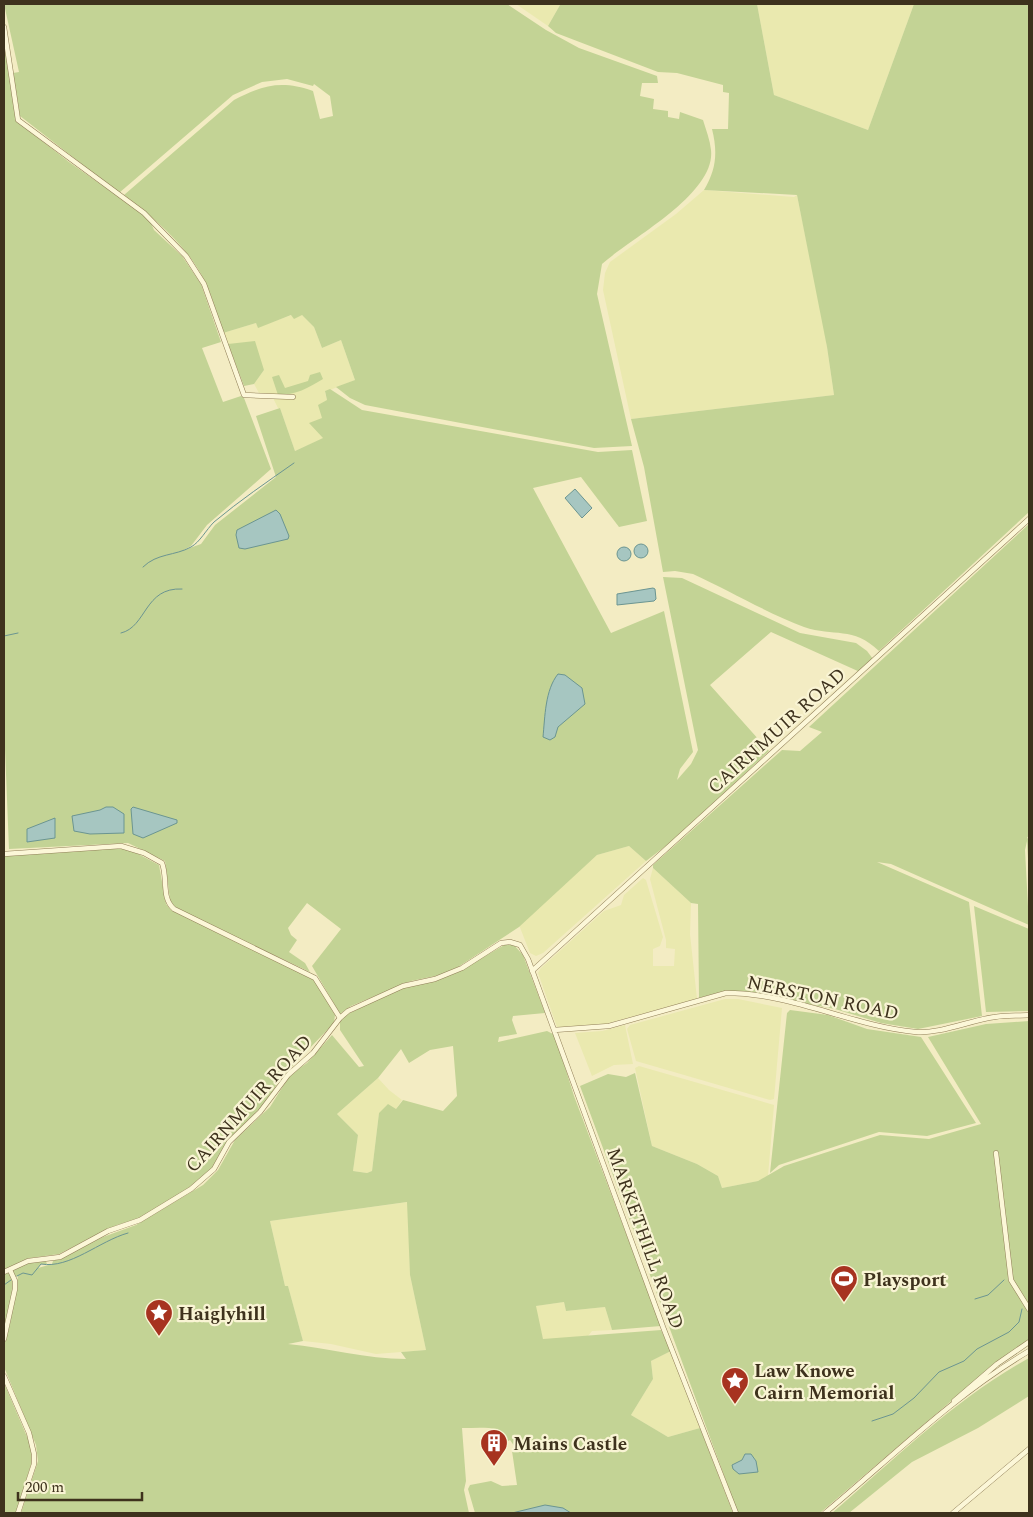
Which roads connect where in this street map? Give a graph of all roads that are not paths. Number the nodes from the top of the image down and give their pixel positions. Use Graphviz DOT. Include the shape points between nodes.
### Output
graph roads {
  1 [pos="4,27"];
  2 [pos="293,396"];
  3 [pos="1029,519"];
  4 [pos="4,854"];
  5 [pos="528,959"];
  6 [pos="541,961"];
  7 [pos="532,971"];
  8 [pos="1029,1015"];
  9 [pos="340,1018"];
  10 [pos="554,1030"];
  11 [pos="996,1153"];
  12 [pos="10,1270"];
  13 [pos="4,1272"];
  14 [pos="1029,1309"];
  15 [pos="4,1340"];
  16 [pos="1029,1342"];
  17 [pos="1029,1351"];
  18 [pos="4,1376"];
  19 [pos="935,1420"];
  20 [pos="1029,1449"];
  21 [pos="18,1513"];
  22 [pos="736,1513"];
  23 [pos="825,1513"];
  24 [pos="953,1513"];
  1 -- 2 [label="street" via="18,120 144,213 186,256 204,284 244,395"];
  3 -- 6 [label="street, CAIRNMUIR ROAD"];
  4 -- 9 [label="street" via="121,846 144,853 162,863 169,905 315,978"];
  5 -- 6 [label="street"];
  5 -- 7 [label="street, CAIRNMUIR ROAD"];
  5 -- 9 [label="street, CAIRNMUIR ROAD" via="520,945 501,943 462,968 435,979 397,988"];
  6 -- 7 [label="street, CAIRNMUIR ROAD"];
  7 -- 10 [label="street, MARKETHILL ROAD"];
  8 -- 10 [label="street, NERSTON ROAD" via="996,1016 918,1032 813,1007 726,993 609,1026"];
  9 -- 12 [label="street, CAIRNMUIR ROAD" via="313,1053 288,1074 260,1112 229,1142 214,1169 191,1189 140,1220 108,1231 60,1257 28,1261"];
  10 -- 22 [label="street, MARKETHILL ROAD" via="663,1327"];
  11 -- 14 [label="street" via="1011,1280"];
  12 -- 13 [label="street, CAIRNMUIR ROAD"];
  12 -- 15 [label="street" via="15,1288"];
  16 -- 19 [label="street" via="997,1364"];
  17 -- 19 [label="street"];
  18 -- 21 [label="street" via="29,1433 34,1454 34,1464"];
  19 -- 23 [label="street"];
  20 -- 24 [label="street"];
}
